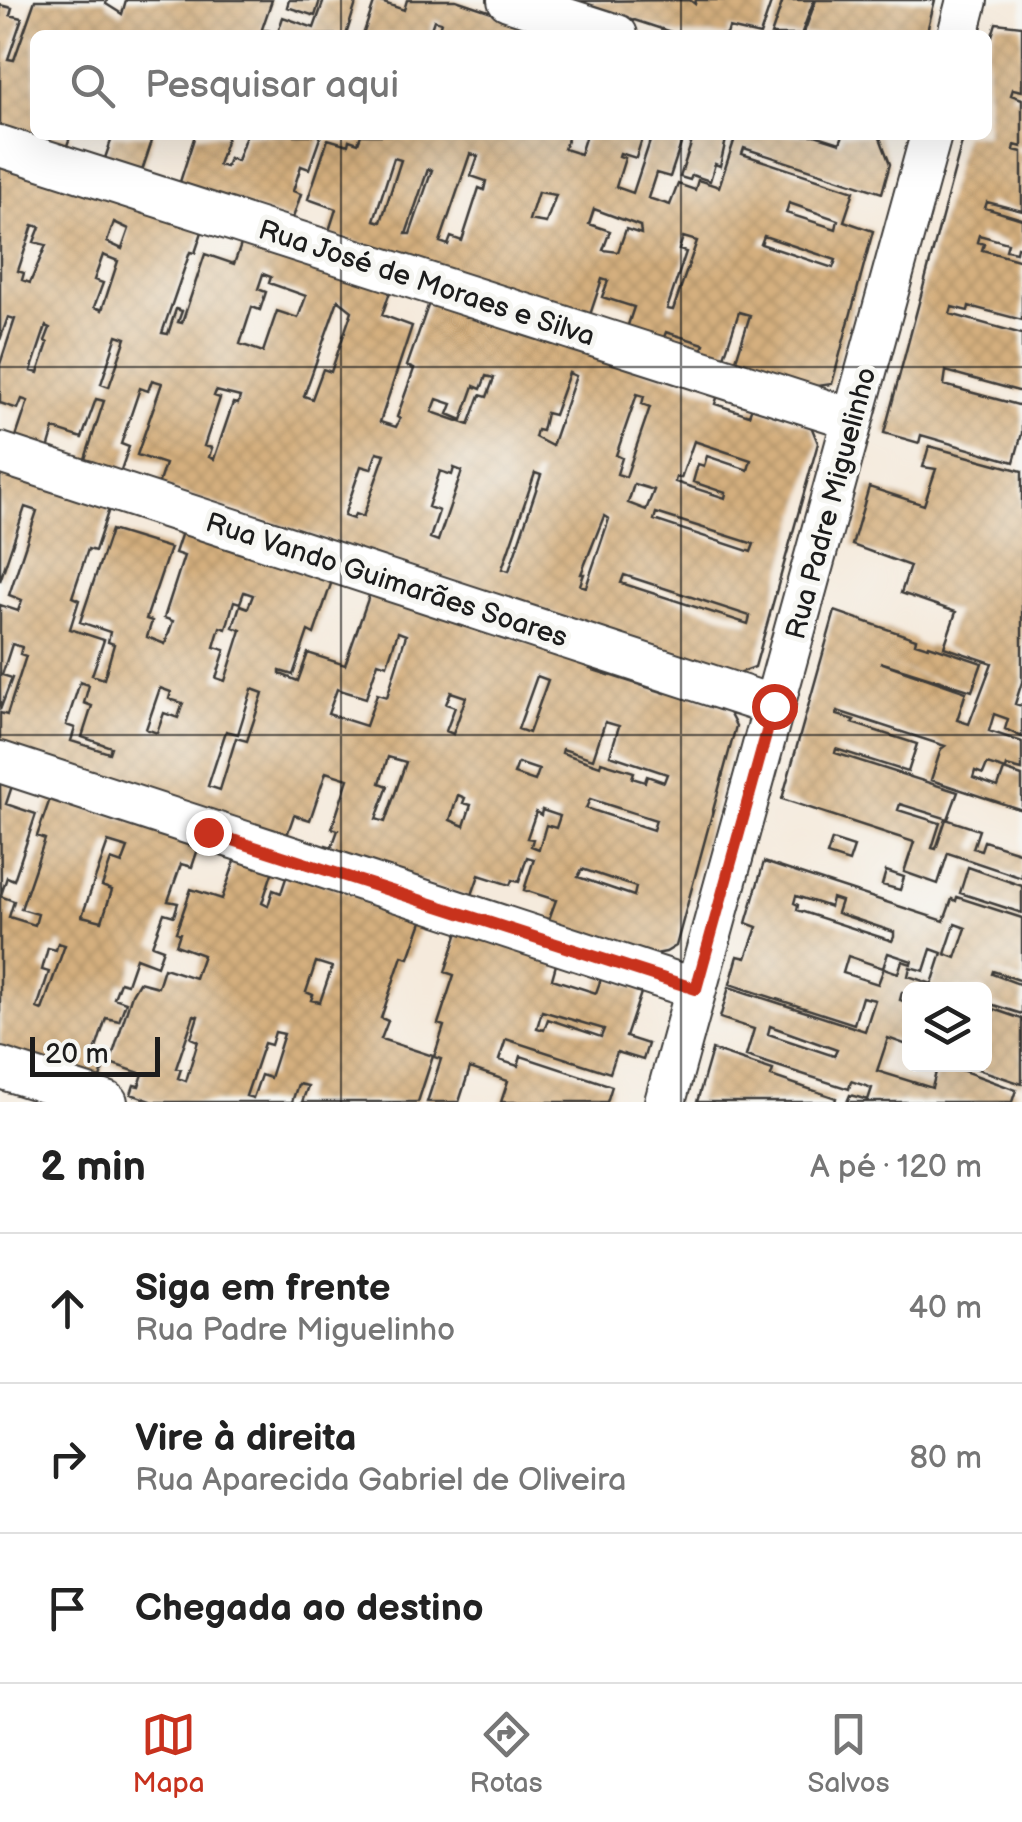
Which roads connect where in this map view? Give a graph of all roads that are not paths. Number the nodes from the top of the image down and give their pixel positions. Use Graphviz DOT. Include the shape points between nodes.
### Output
graph roads {
  1 [pos="508,0"];
  2 [pos="967,0"];
  3 [pos="601,30"];
  4 [pos="959,30"];
  5 [pos="927,140"];
  6 [pos="0,146"];
  7 [pos="853,419"];
  8 [pos="0,453"];
  9 [pos="774,706"];
  10 [pos="0,762"];
  11 [pos="696,989"];
  12 [pos="0,1068"];
  13 [pos="106,1102"];
  14 [pos="664,1102"];
  1 -- 3 [label="street"];
  2 -- 4 [label="street"];
  5 -- 7 [label="street, Rua Padre Miguelinho"];
  6 -- 7 [label="street, Rua José de Moraes e Silva"];
  7 -- 9 [label="street, Rua Padre Miguelinho"];
  8 -- 9 [label="street, Rua Vando Guimarães Soares"];
  9 -- 11 [label="street, Rua Padre Miguelinho"];
  10 -- 11 [label="street"];
  11 -- 14 [label="street, Rua Padre Miguelinho"];
  12 -- 13 [label="street"];
}
